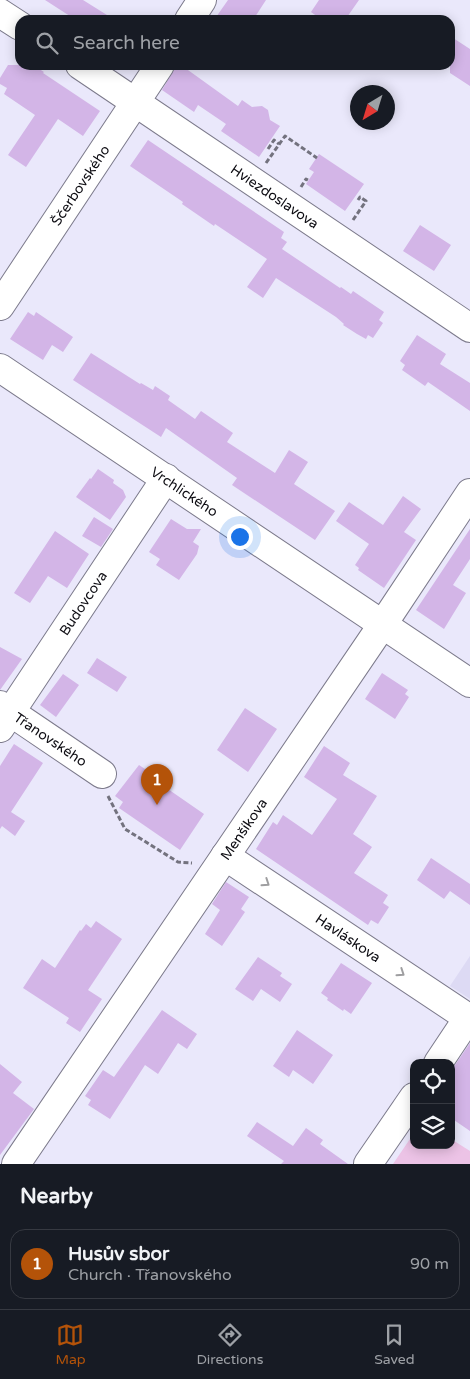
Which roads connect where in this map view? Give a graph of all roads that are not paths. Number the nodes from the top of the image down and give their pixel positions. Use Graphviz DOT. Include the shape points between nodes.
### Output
graph roads {
  1 [pos="202,0"];
  2 [pos="0,13"];
  3 [pos="192,15"];
  4 [pos="15,23"];
  5 [pos="88,70"];
  6 [pos="157,70"];
  7 [pos="136,102"];
  8 [pos="0,306"];
  9 [pos="470,328"];
  10 [pos="0,368"];
  11 [pos="166,478"];
  12 [pos="470,493"];
  13 [pos="383,624"];
  14 [pos="470,683"];
  15 [pos="4,715"];
  16 [pos="102,774"];
  17 [pos="223,861"];
  18 [pos="469,1019"];
  19 [pos="441,1059"];
  20 [pos="410,1103"];
  21 [pos="16,1164"];
  22 [pos="368,1164"];
  1 -- 3 [label="street"];
  2 -- 4 [label="street"];
  5 -- 7 [label="street, Hviezdoslavova"];
  6 -- 7 [label="street, Ščerbovského"];
  7 -- 8 [label="street, Ščerbovského"];
  7 -- 9 [label="street, Hviezdoslavova"];
  10 -- 11 [label="street, Vrchlického"];
  11 -- 13 [label="street, Vrchlického"];
  11 -- 15 [label="street, Budovcova"];
  12 -- 13 [label="street, Menšíkova"];
  13 -- 14 [label="street, Vrchlického"];
  13 -- 17 [label="street, Menšíkova"];
  15 -- 16 [label="street, Třanovského"];
  17 -- 18 [label="street, Havláskova, one-way"];
  17 -- 21 [label="street, Menšíkova"];
  18 -- 19 [label="street"];
  20 -- 22 [label="street"];
}
